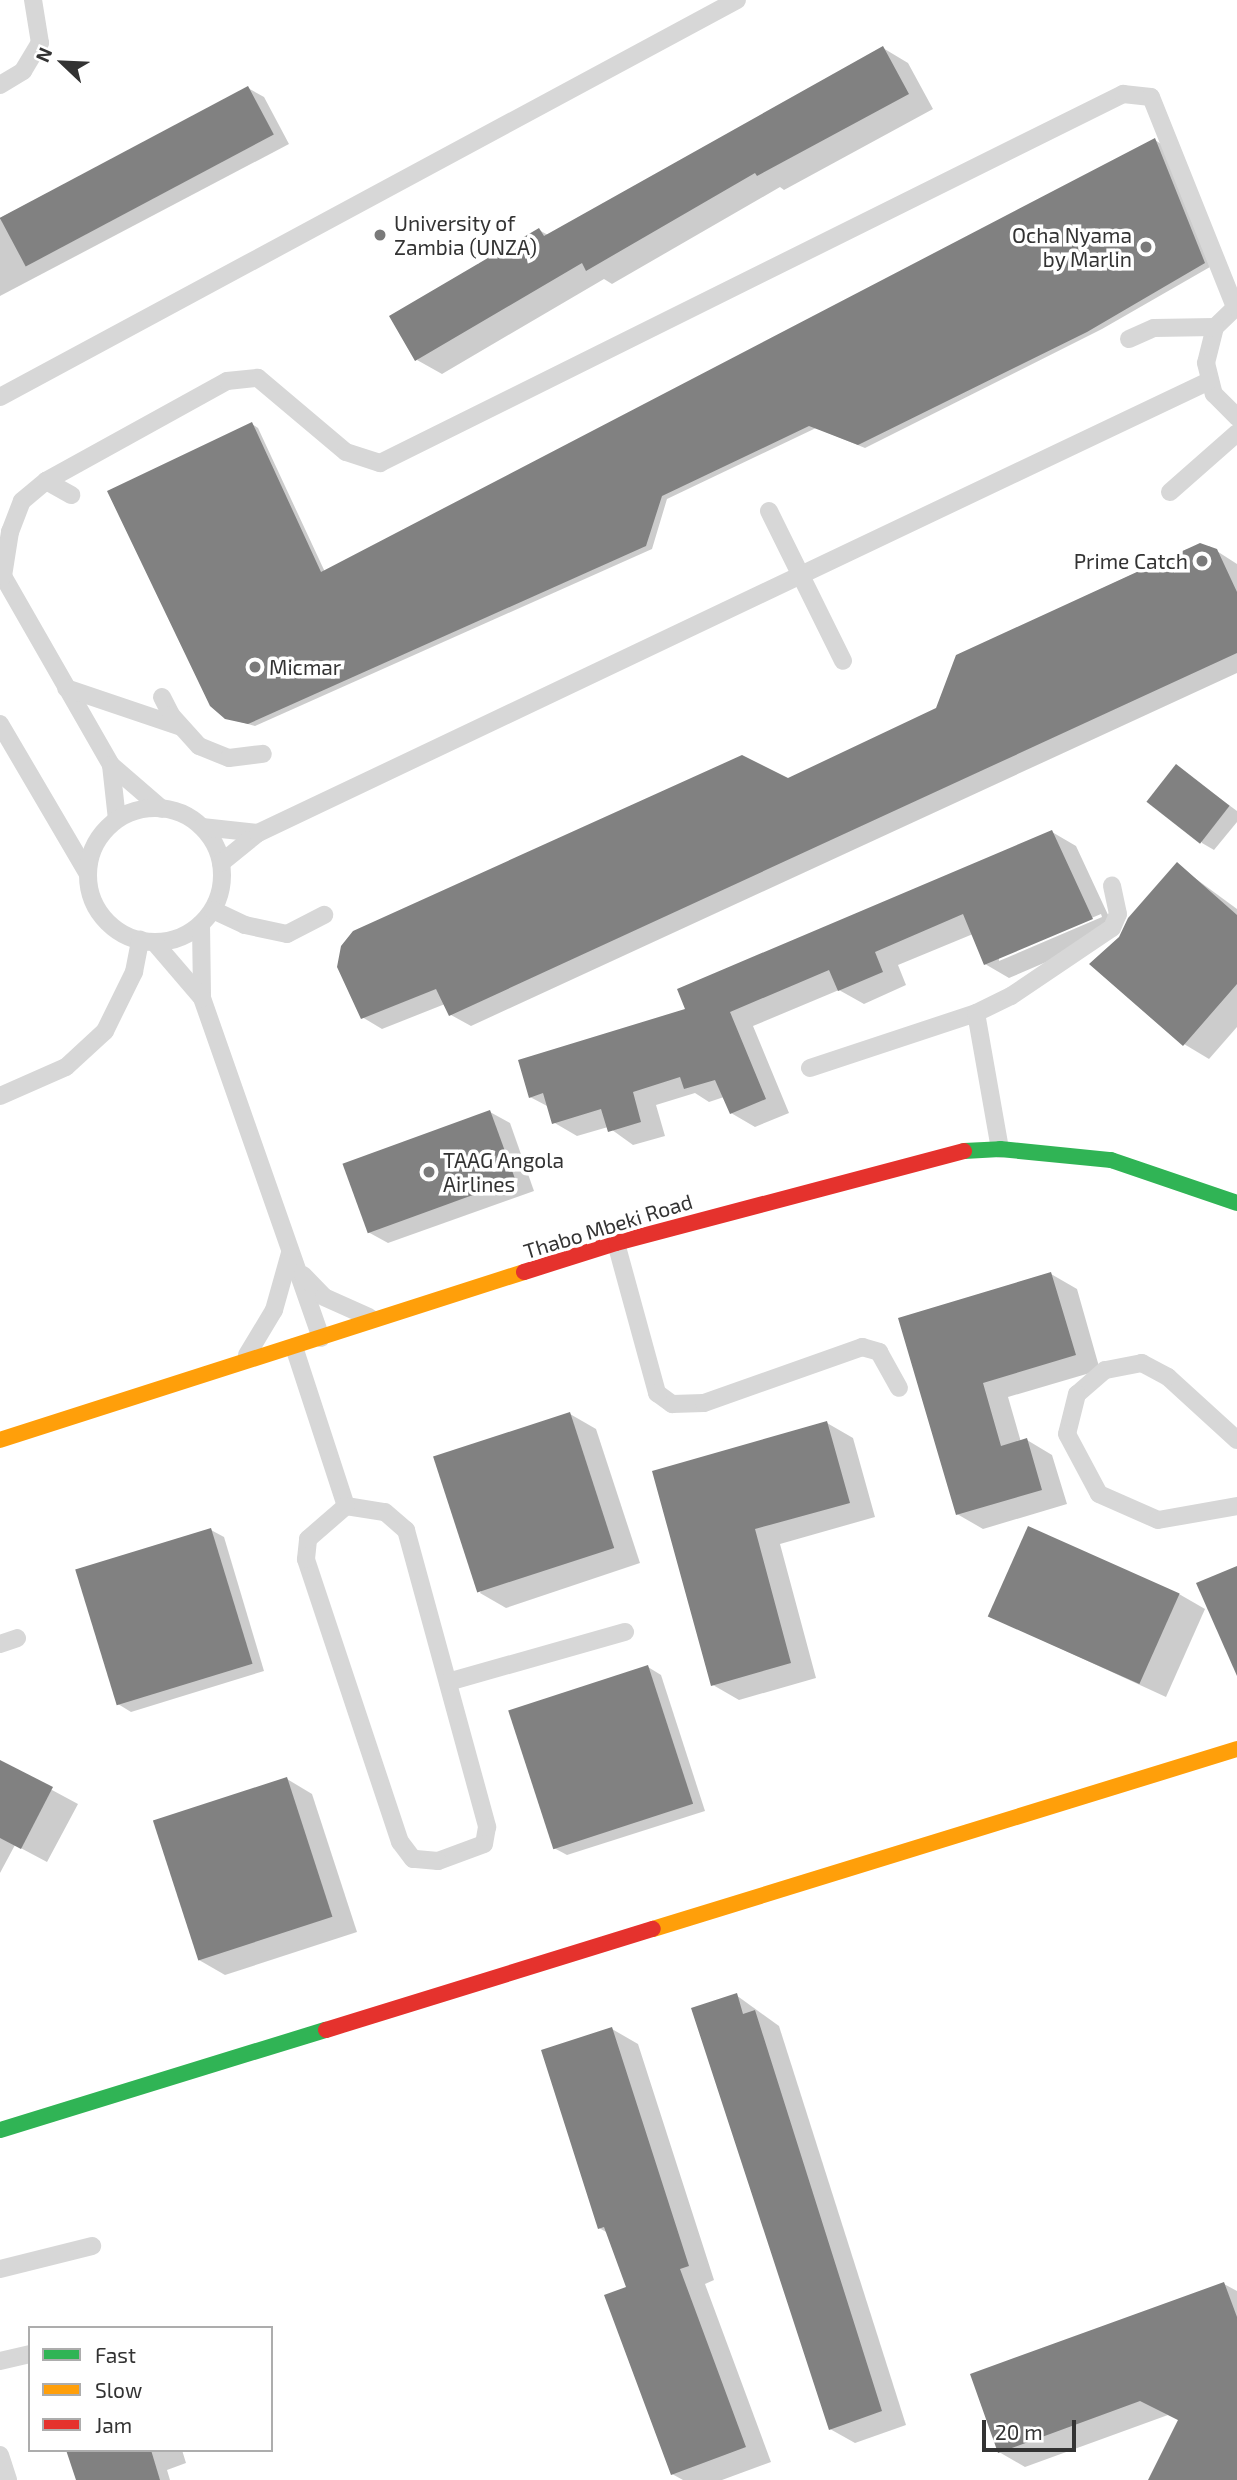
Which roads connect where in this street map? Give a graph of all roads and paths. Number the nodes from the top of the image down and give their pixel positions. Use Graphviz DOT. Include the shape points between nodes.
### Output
graph roads {
  1 [pos="33,0"];
  2 [pos="737,0"];
  3 [pos="0,85"];
  4 [pos="1236,306"];
  5 [pos="1216,327"];
  6 [pos="1129,339"];
  7 [pos="1209,381"];
  8 [pos="0,397"];
  9 [pos="1237,418"];
  10 [pos="1237,433"];
  11 [pos="46,481"];
  12 [pos="1170,492"];
  13 [pos="71,495"];
  14 [pos="769,511"];
  15 [pos="1,574"];
  16 [pos="801,575"];
  17 [pos="843,661"];
  18 [pos="66,688"];
  19 [pos="162,697"];
  20 [pos="0,724"];
  21 [pos="181,727"];
  22 [pos="263,754"];
  23 [pos="111,765"];
  24 [pos="162,808"];
  25 [pos="117,820"];
  26 [pos="202,827"];
  27 [pos="258,833"];
  28 [pos="221,863"];
  29 [pos="87,873"];
  30 [pos="1112,886"];
  31 [pos="324,915"];
  32 [pos="207,917"];
  33 [pos="147,941"];
  34 [pos="202,998"];
  35 [pos="976,1013"];
  36 [pos="810,1068"];
  37 [pos="0,1096"];
  38 [pos="1000,1149"];
  39 [pos="1237,1203"];
  40 [pos="616,1243"];
  41 [pos="290,1250"];
  42 [pos="379,1321"];
  43 [pos="321,1338"];
  44 [pos="294,1347"];
  45 [pos="240,1363"];
  46 [pos="899,1388"];
  47 [pos="0,1440"];
  48 [pos="1237,1440"];
  49 [pos="346,1506"];
  50 [pos="1237,1506"];
  51 [pos="625,1632"];
  52 [pos="448,1682"];
  53 [pos="1237,1749"];
  54 [pos="0,2130"];
  55 [pos="92,2246"];
  56 [pos="0,2269"];
  57 [pos="28,2354"];
  58 [pos="0,2361"];
  59 [pos="0,2455"];
  60 [pos="8,2480"];
  1 -- 3 [label="lane" via="40,43 23,71"];
  2 -- 8 [label="lane"];
  4 -- 5 [label="lane"];
  4 -- 11 [label="lane" via="1151,97 1123,94 380,463 346,452 258,377 227,381"];
  5 -- 6 [label="lane" via="1154,328"];
  5 -- 7 [label="lane" via="1208,345"];
  7 -- 9 [label="lane" via="1223,406"];
  7 -- 16 [label="lane"];
  10 -- 12 [label="lane"];
  11 -- 13 [label="lane"];
  11 -- 15 [label="lane" via="22,501"];
  14 -- 16 [label="lane"];
  15 -- 18 [label="lane"];
  16 -- 17 [label="lane"];
  16 -- 27 [label="lane"];
  18 -- 21 [label="lane"];
  18 -- 23 [label="lane"];
  19 -- 21 [label="lane"];
  20 -- 29 [label="lane"];
  21 -- 22 [label="lane" via="199,746 229,758"];
  23 -- 24 [label="lane"];
  23 -- 25 [label="lane"];
  24 -- 25 [label="lane" via="138,810"];
  24 -- 26 [label="lane" via="177,810"];
  25 -- 29 [label="lane" via="93,846"];
  26 -- 27 [label="lane"];
  26 -- 28 [label="lane"];
  27 -- 28 [label="lane"];
  28 -- 32 [label="lane" via="223,883"];
  29 -- 33 [label="lane" via="102,915 123,934"];
  30 -- 35 [label="lane" via="1118,914 1112,928 1011,996"];
  31 -- 32 [label="lane" via="287,934"];
  32 -- 33 [label="lane" via="185,935"];
  32 -- 34 [label="lane"];
  33 -- 34 [label="lane"];
  33 -- 37 [label="lane" via="105,1031 66,1068"];
  34 -- 41 [label="lane"];
  35 -- 36 [label="lane"];
  35 -- 38 [label="lane"];
  38 -- 39 [label="main road, Thabo Mbeki Road" via="1111,1160"];
  38 -- 40 [label="main road, Thabo Mbeki Road" via="956,1151"];
  40 -- 42 [label="main road, Thabo Mbeki Road"];
  40 -- 46 [label="lane" via="657,1393 672,1404 704,1403 862,1347 879,1352"];
  41 -- 42 [label="lane" via="303,1276 324,1297"];
  41 -- 43 [label="lane"];
  41 -- 45 [label="lane" via="274,1310"];
  42 -- 43 [label="main road, Thabo Mbeki Road"];
  43 -- 44 [label="main road, Thabo Mbeki Road"];
  44 -- 45 [label="main road, Thabo Mbeki Road"];
  44 -- 49 [label="lane"];
  45 -- 47 [label="main road, Thabo Mbeki Road"];
  48 -- 50 [label="lane" via="1168,1377 1142,1363 1105,1370 1077,1394 1066,1434 1099,1494 1157,1520"];
  49 -- 52 [label="lane" via="385,1512 406,1530"];
  49 -- 52 [label="lane" via="309,1539 306,1559 400,1842 412,1859 438,1861 484,1844 487,1827"];
  51 -- 52 [label="lane"];
  53 -- 54 [label="main road"];
  55 -- 56 [label="lane"];
  57 -- 58 [label="lane"];
  59 -- 60 [label="lane"];
}
